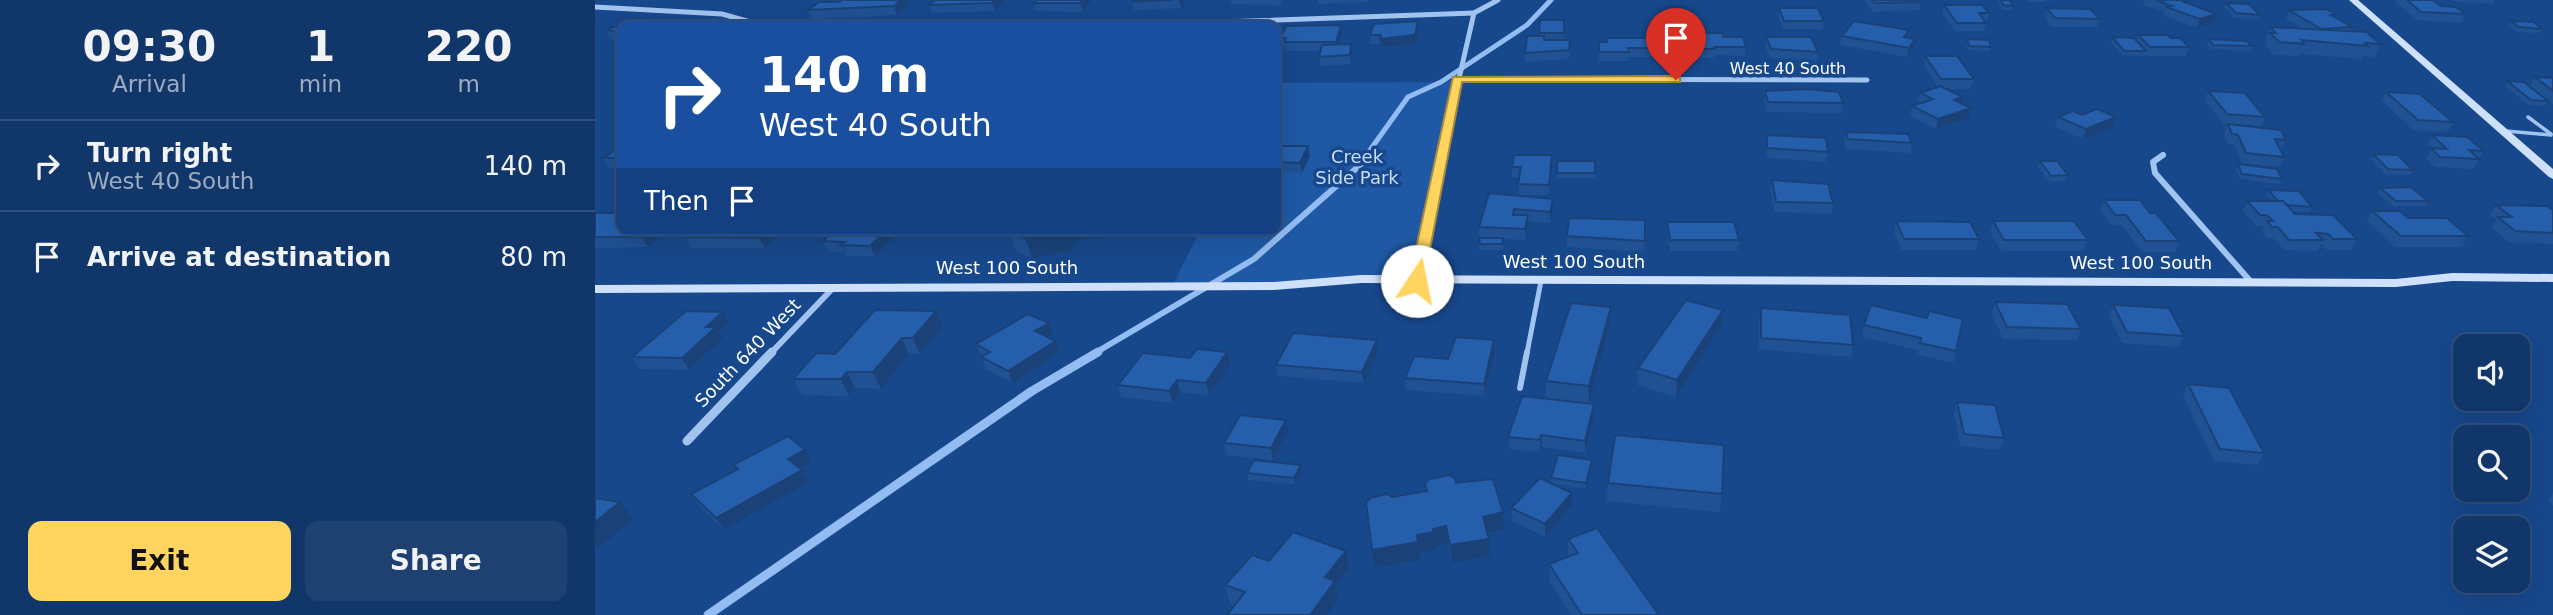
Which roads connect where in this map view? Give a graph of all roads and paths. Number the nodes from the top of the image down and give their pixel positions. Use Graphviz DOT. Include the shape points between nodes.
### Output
graph roads {
  1 [pos="1498,0"];
  2 [pos="2353,0"];
  3 [pos="595,7"];
  4 [pos="1474,13"];
  5 [pos="745,21"];
  6 [pos="1249,21"];
  7 [pos="1457,79"];
  8 [pos="1867,80"];
  9 [pos="2528,117"];
  10 [pos="2503,131"];
  11 [pos="2552,135"];
  12 [pos="2163,156"];
  13 [pos="2552,173"];
  14 [pos="2553,278"];
  15 [pos="1417,281"];
  16 [pos="1541,281"];
  17 [pos="2252,283"];
  18 [pos="833,288"];
  19 [pos="595,289"];
  20 [pos="1520,388"];
  21 [pos="687,441"];
  1 -- 4 [label="street"];
  2 -- 10 [label="street"];
  3 -- 5 [label="street" via="722,15"];
  4 -- 6 [label="street"];
  4 -- 7 [label="street"];
  7 -- 8 [label="street, West 40 South"];
  7 -- 15 [label="street"];
  9 -- 11 [label="lane"];
  10 -- 11 [label="lane"];
  10 -- 13 [label="street"];
  12 -- 17 [label="street" via="2153,162 2155,173"];
  14 -- 17 [label="street, West 100 South"];
  15 -- 16 [label="street, West 100 South"];
  15 -- 18 [label="street, West 100 South"];
  16 -- 17 [label="street, West 100 South"];
  16 -- 20 [label="lane"];
  18 -- 19 [label="street, West 100 South"];
  18 -- 21 [label="street, South 640 West"];
}
